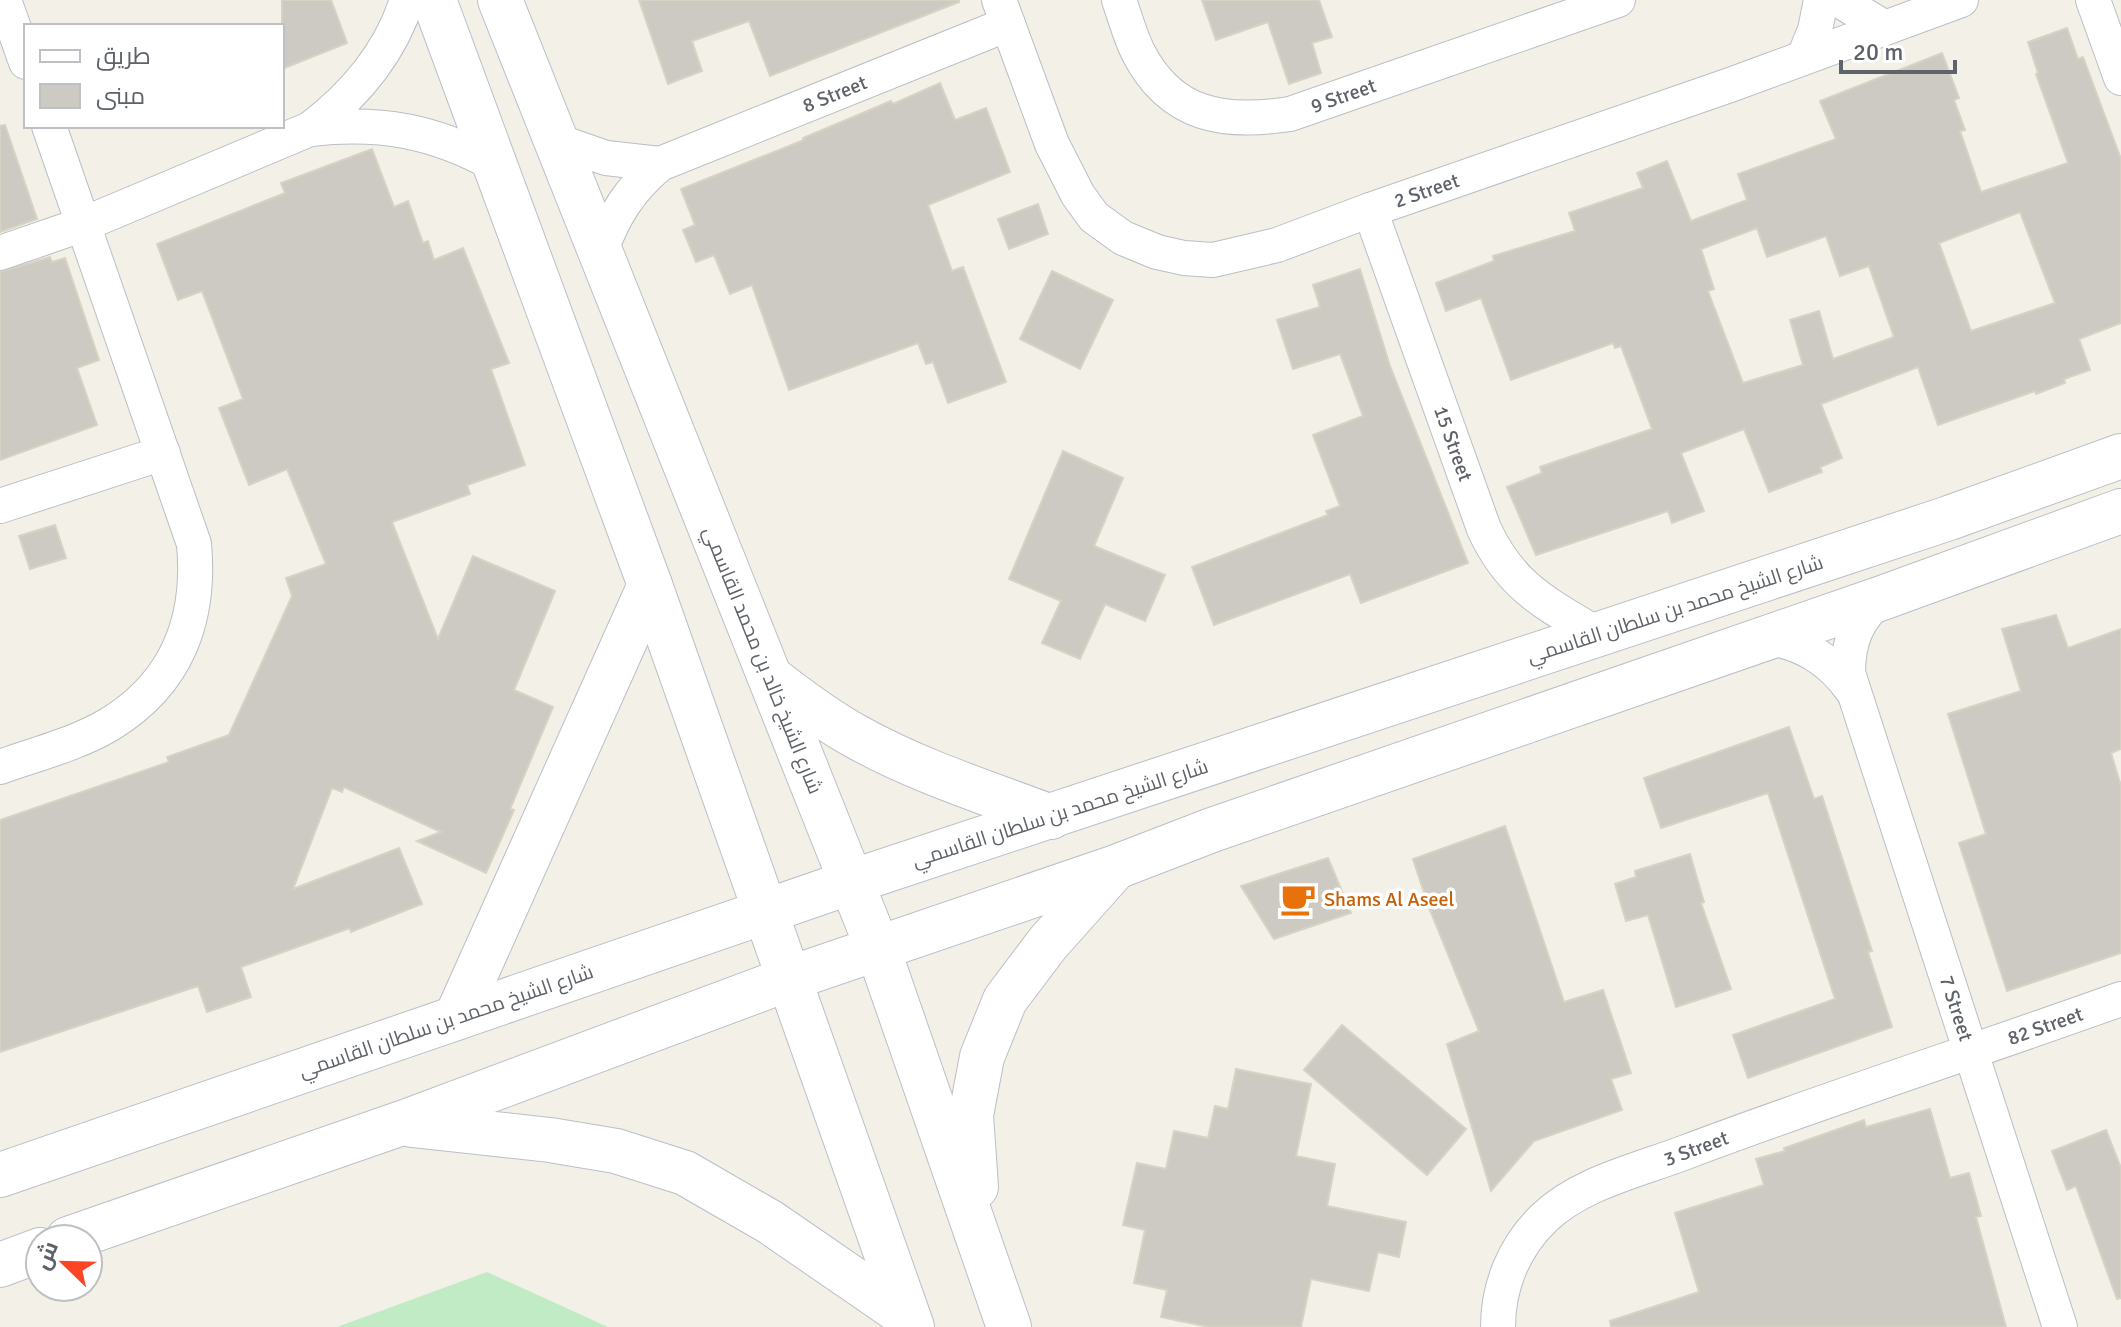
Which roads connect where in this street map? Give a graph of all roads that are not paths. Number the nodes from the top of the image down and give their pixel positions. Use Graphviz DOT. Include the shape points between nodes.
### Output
graph roads {
  1 [pos="407,0"];
  2 [pos="434,0"];
  3 [pos="500,0"];
  4 [pos="1119,0"];
  5 [pos="1618,0"];
  6 [pos="1821,0"];
  7 [pos="1839,0"];
  8 [pos="1961,0"];
  9 [pos="2093,0"];
  10 [pos="4,7"];
  11 [pos="1003,12"];
  12 [pos="1885,28"];
  13 [pos="24,57"];
  14 [pos="1804,57"];
  15 [pos="2121,78"];
  16 [pos="50,128"];
  17 [pos="310,129"];
  18 [pos="554,140"];
  19 [pos="660,164"];
  20 [pos="496,165"];
  21 [pos="1370,210"];
  22 [pos="84,224"];
  23 [pos="0,253"];
  24 [pos="600,254"];
  25 [pos="163,453"];
  26 [pos="2121,456"];
  27 [pos="0,506"];
  28 [pos="2121,511"];
  29 [pos="650,585"];
  30 [pos="1882,598"];
  31 [pos="1597,634"];
  32 [pos="1765,637"];
  33 [pos="770,677"];
  34 [pos="1852,690"];
  35 [pos="0,767"];
  36 [pos="1051,817"];
  37 [pos="1116,867"];
  38 [pos="851,882"];
  39 [pos="764,912"];
  40 [pos="878,949"];
  41 [pos="788,979"];
  42 [pos="2121,999"];
  43 [pos="456,1018"];
  44 [pos="1969,1053"];
  45 [pos="402,1123"];
  46 [pos="0,1175"];
  47 [pos="104,1226"];
  48 [pos="980,1245"];
  49 [pos="24,1256"];
  50 [pos="0,1265"];
  51 [pos="910,1322"];
  52 [pos="1009,1327"];
  53 [pos="1498,1327"];
  54 [pos="2060,1327"];
  1 -- 17 [label="street" via="373,67"];
  2 -- 20 [label="main road"];
  3 -- 18 [label="main road, شارع الشيخ خالد بن محمد القاسمي"];
  4 -- 5 [label="street, 9 Street" via="1139,52 1158,83 1198,110 1221,118 1258,119 1290,114"];
  6 -- 14 [label="street"];
  7 -- 12 [label="street"];
  8 -- 12 [label="street, 2 Street"];
  9 -- 15 [label="street"];
  10 -- 13 [label="street"];
  11 -- 19 [label="street, 8 Street"];
  11 -- 21 [label="street, 2 Street" via="1065,173 1094,217 1123,238 1157,252 1213,260 1277,245"];
  12 -- 14 [label="street, 2 Street"];
  14 -- 21 [label="street, 2 Street"];
  16 -- 22 [label="street"];
  17 -- 20 [label="street" via="406,130"];
  17 -- 22 [label="street"];
  18 -- 19 [label="street, 8 Street" via="606,158"];
  18 -- 24 [label="main road, شارع الشيخ خالد بن محمد القاسمي"];
  19 -- 24 [label="street, 8 Street" via="616,213"];
  20 -- 29 [label="main road"];
  21 -- 31 [label="street, 15 Street" via="1494,551 1525,588"];
  22 -- 23 [label="street"];
  22 -- 25 [label="street"];
  24 -- 33 [label="main road, شارع الشيخ خالد بن محمد القاسمي"];
  25 -- 27 [label="street"];
  25 -- 35 [label="street" via="194,544 197,574 186,633 173,661 133,708 108,725"];
  26 -- 31 [label="main road, شارع الشيخ محمد بن سلطان القاسمي"];
  28 -- 30 [label="main road"];
  29 -- 39 [label="main road"];
  29 -- 43 [label="main road"];
  30 -- 32 [label="main road"];
  30 -- 34 [label="street, 7 Street" via="1851,639"];
  31 -- 36 [label="main road, شارع الشيخ محمد بن سلطان القاسمي"];
  32 -- 34 [label="street, 7 Street" via="1806,648 1840,673"];
  32 -- 37 [label="main road"];
  33 -- 36 [label="main road" via="881,749"];
  33 -- 38 [label="main road, شارع الشيخ خالد بن محمد القاسمي"];
  34 -- 44 [label="street, 7 Street"];
  36 -- 38 [label="main road, شارع الشيخ محمد بن سلطان القاسمي"];
  37 -- 40 [label="main road"];
  37 -- 48 [label="main road" via="1005,1000 982,1057 971,1115"];
  38 -- 39 [label="main road, شارع الشيخ محمد بن سلطان القاسمي"];
  38 -- 40 [label="main road, شارع الشيخ خالد بن محمد القاسمي"];
  39 -- 41 [label="main road"];
  39 -- 43 [label="main road, شارع الشيخ محمد بن سلطان القاسمي"];
  40 -- 41 [label="main road"];
  40 -- 48 [label="main road, شارع الشيخ خالد بن محمد القاسمي"];
  41 -- 45 [label="main road"];
  41 -- 51 [label="main road"];
  42 -- 44 [label="street, 82 Street"];
  43 -- 46 [label="main road, شارع الشيخ محمد بن سلطان القاسمي"];
  44 -- 53 [label="street, 3 Street" via="1583,1191 1536,1226 1516,1255 1500,1300"];
  44 -- 54 [label="street, 7 Street"];
  45 -- 47 [label="main road"];
  45 -- 51 [label="main road" via="616,1151 685,1173 770,1222"];
  48 -- 52 [label="main road, شارع الشيخ خالد بن محمد القاسمي"];
  49 -- 50 [label="main road"];
}
